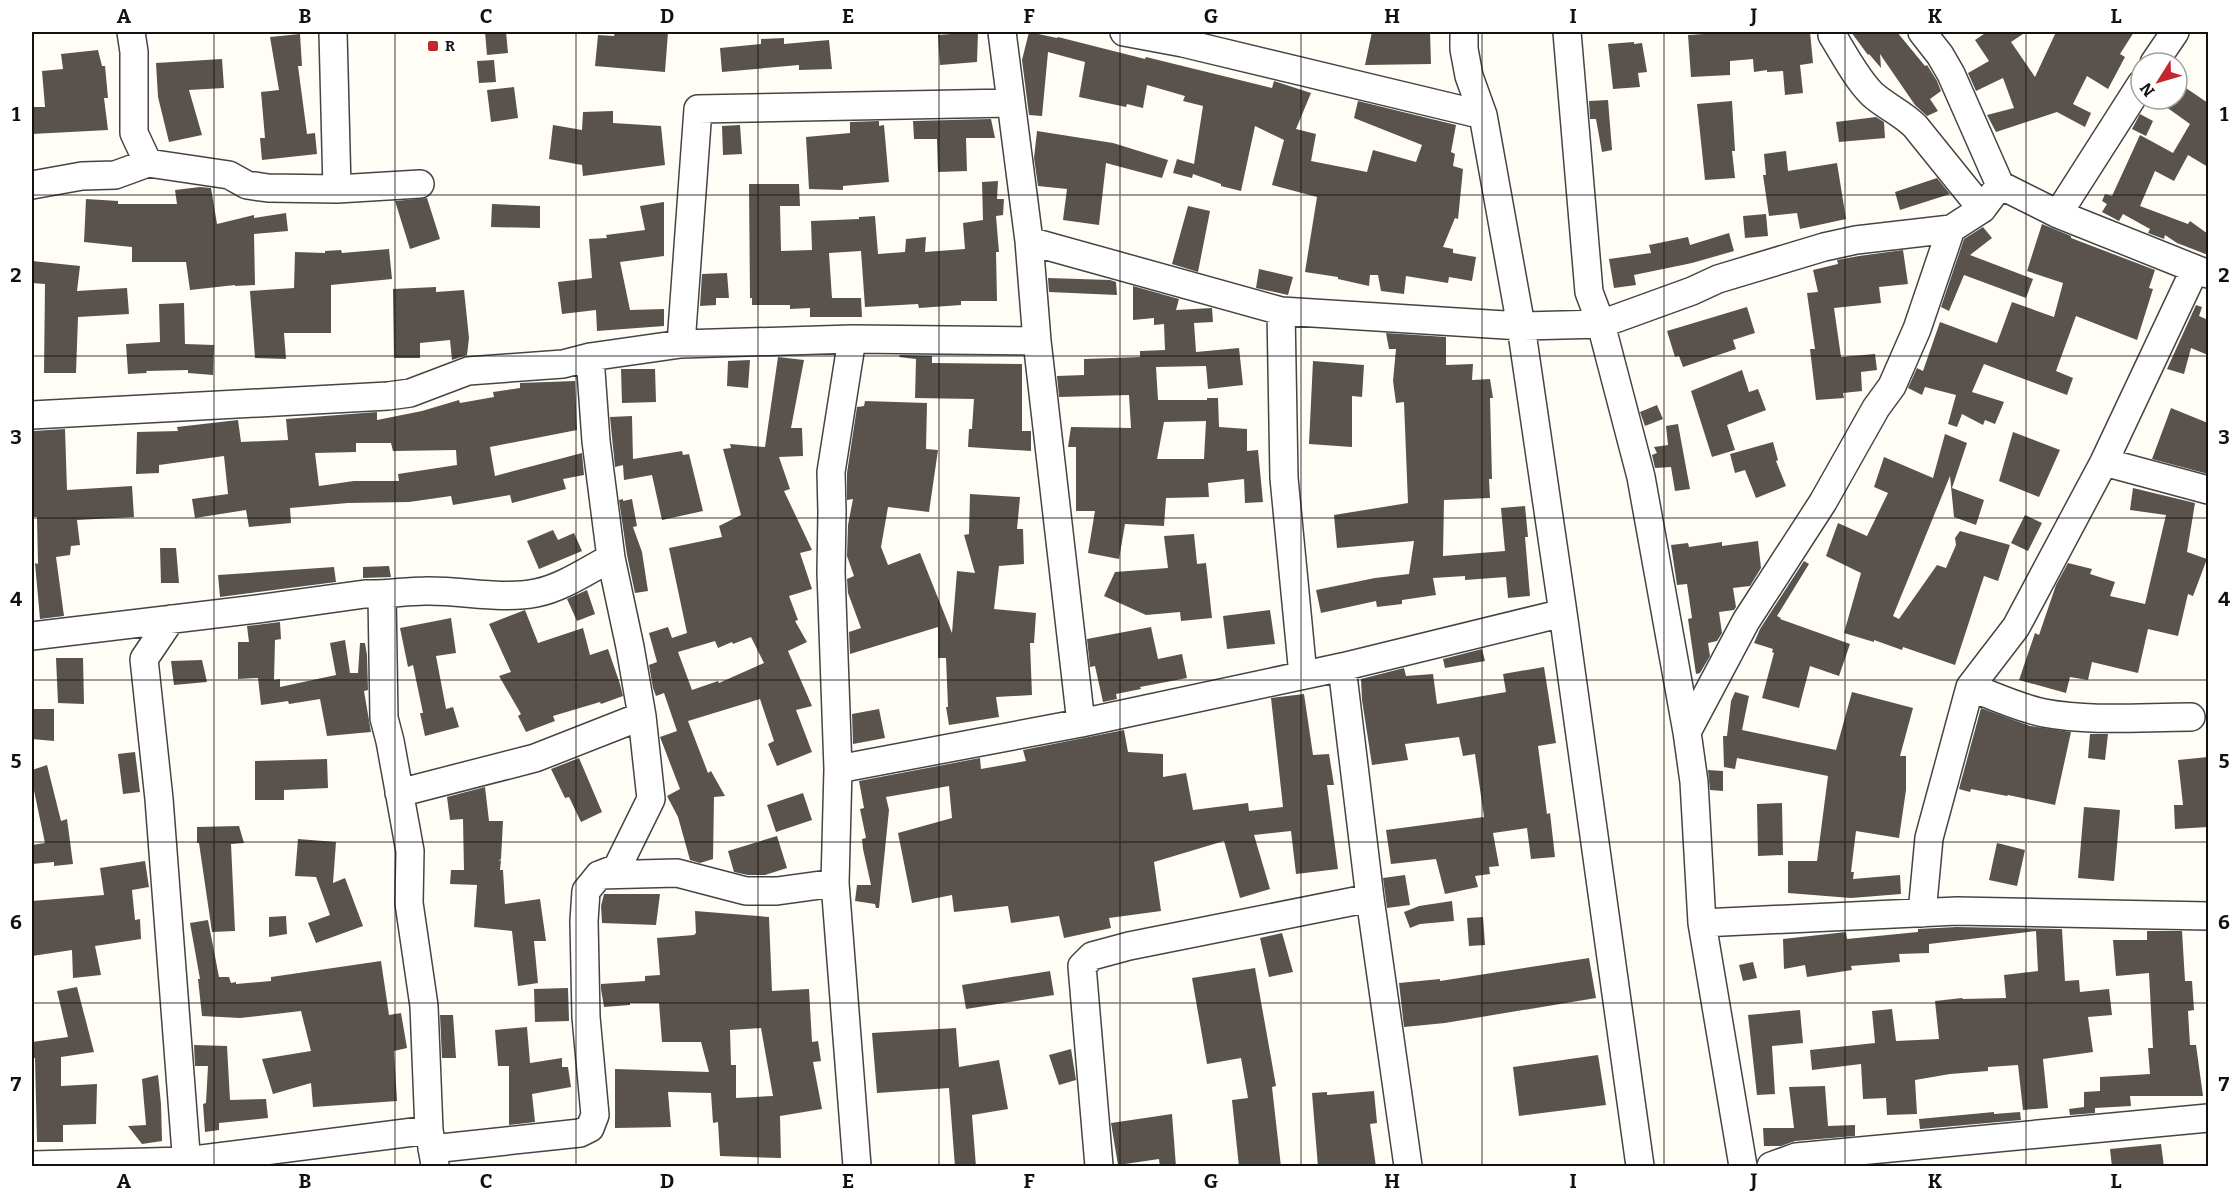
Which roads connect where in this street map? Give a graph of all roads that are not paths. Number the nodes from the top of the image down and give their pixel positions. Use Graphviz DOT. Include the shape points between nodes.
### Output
graph roads {
  1 [pos="130,32"];
  2 [pos="333,32"];
  3 [pos="1002,32"];
  4 [pos="1124,32"];
  5 [pos="1464,32"];
  6 [pos="1567,32"];
  7 [pos="1922,32"];
  8 [pos="2175,32"];
  9 [pos="1832,35"];
  10 [pos="1185,37"];
  11 [pos="2162,51"];
  12 [pos="1010,103"];
  13 [pos="2129,103"];
  14 [pos="1483,115"];
  15 [pos="134,133"];
  16 [pos="148,163"];
  17 [pos="115,175"];
  18 [pos="32,184"];
  19 [pos="420,184"];
  20 [pos="2000,185"];
  21 [pos="337,189"];
  22 [pos="1982,209"];
  23 [pos="2058,214"];
  24 [pos="1951,229"];
  25 [pos="1029,241"];
  26 [pos="2202,272"];
  27 [pos="1281,311"];
  28 [pos="1601,324"];
  29 [pos="1521,326"];
  30 [pos="852,339"];
  31 [pos="1037,341"];
  32 [pos="681,344"];
  33 [pos="590,357"];
  34 [pos="32,415"];
  35 [pos="2104,462"];
  36 [pos="2208,490"];
  37 [pos="611,558"];
  38 [pos="382,595"];
  39 [pos="1563,613"];
  40 [pos="171,619"];
  41 [pos="32,636"];
  42 [pos="1342,667"];
  43 [pos="1303,675"];
  44 [pos="1970,687"];
  45 [pos="642,716"];
  46 [pos="2191,717"];
  47 [pos="1081,723"];
  48 [pos="1687,732"];
  49 [pos="838,769"];
  50 [pos="399,793"];
  51 [pos="599,875"];
  52 [pos="835,883"];
  53 [pos="1370,898"];
  54 [pos="1922,913"];
  55 [pos="2208,916"];
  56 [pos="1702,923"];
  57 [pos="2208,1118"];
  58 [pos="432,1149"];
  59 [pos="187,1164"];
  60 [pos="32,1165"];
  61 [pos="857,1167"];
  62 [pos="1099,1167"];
  63 [pos="1408,1167"];
  64 [pos="1640,1167"];
  65 [pos="1743,1167"];
  66 [pos="1772,1167"];
  1 -- 15 [label="street" via="134,52"];
  2 -- 21 [label="street"];
  3 -- 12 [label="street"];
  4 -- 10 [label="street"];
  5 -- 14 [label="street" via="1469,76"];
  6 -- 28 [label="street" via="1586,267 1589,292"];
  7 -- 20 [label="street" via="1951,74"];
  8 -- 11 [label="street"];
  9 -- 22 [label="street" via="1873,95 1915,126"];
  10 -- 14 [label="street"];
  12 -- 25 [label="street"];
  12 -- 32 [label="street" via="698,109"];
  13 -- 23 [label="street"];
  14 -- 29 [label="street"];
  15 -- 16 [label="street"];
  15 -- 17 [label="street"];
  16 -- 17 [label="street"];
  16 -- 21 [label="street" via="229,175 247,185 267,188"];
  17 -- 18 [label="street"];
  19 -- 21 [label="street"];
  20 -- 22 [label="street"];
  20 -- 23 [label="street"];
  22 -- 24 [label="street"];
  23 -- 26 [label="street"];
  24 -- 28 [label="street" via="1824,247 1718,279"];
  24 -- 48 [label="street" via="1892,386 1746,621"];
  25 -- 27 [label="street"];
  25 -- 31 [label="street"];
  26 -- 35 [label="street"];
  27 -- 29 [label="street"];
  27 -- 43 [label="street" via="1284,478"];
  28 -- 29 [label="street"];
  28 -- 48 [label="street" via="1641,477"];
  29 -- 39 [label="street"];
  30 -- 31 [label="street"];
  30 -- 32 [label="street"];
  30 -- 49 [label="street" via="831,471"];
  31 -- 47 [label="street"];
  32 -- 33 [label="street"];
  33 -- 34 [label="street" via="563,364 468,371 410,393 388,396"];
  33 -- 37 [label="street"];
  35 -- 36 [label="street"];
  35 -- 44 [label="street" via="2016,627"];
  37 -- 38 [label="street" via="537,593 425,591"];
  37 -- 45 [label="street"];
  38 -- 40 [label="street"];
  38 -- 50 [label="street" via="384,718"];
  39 -- 42 [label="street"];
  39 -- 64 [label="street"];
  40 -- 41 [label="street"];
  40 -- 59 [label="street" via="144,659 159,799"];
  42 -- 43 [label="street"];
  42 -- 53 [label="street"];
  43 -- 47 [label="street"];
  44 -- 46 [label="street" via="2042,712 2066,716"];
  44 -- 54 [label="street" via="1929,838"];
  45 -- 50 [label="street" via="535,758"];
  45 -- 51 [label="street" via="651,798 617,868"];
  47 -- 49 [label="street"];
  48 -- 56 [label="street" via="1694,782"];
  49 -- 52 [label="street"];
  50 -- 58 [label="street" via="410,851 409,903 424,1006"];
  51 -- 52 [label="street" via="677,873 746,891"];
  51 -- 58 [label="street" via="586,891 584,921 586,1017 595,1115 590,1128 580,1133"];
  52 -- 61 [label="street"];
  53 -- 62 [label="street" via="1092,956 1082,966 1082,980"];
  53 -- 63 [label="street"];
  54 -- 55 [label="street"];
  54 -- 56 [label="street"];
  56 -- 65 [label="street"];
  57 -- 66 [label="street" via="1796,1157"];
  58 -- 59 [label="street"];
  59 -- 60 [label="street"];
}
